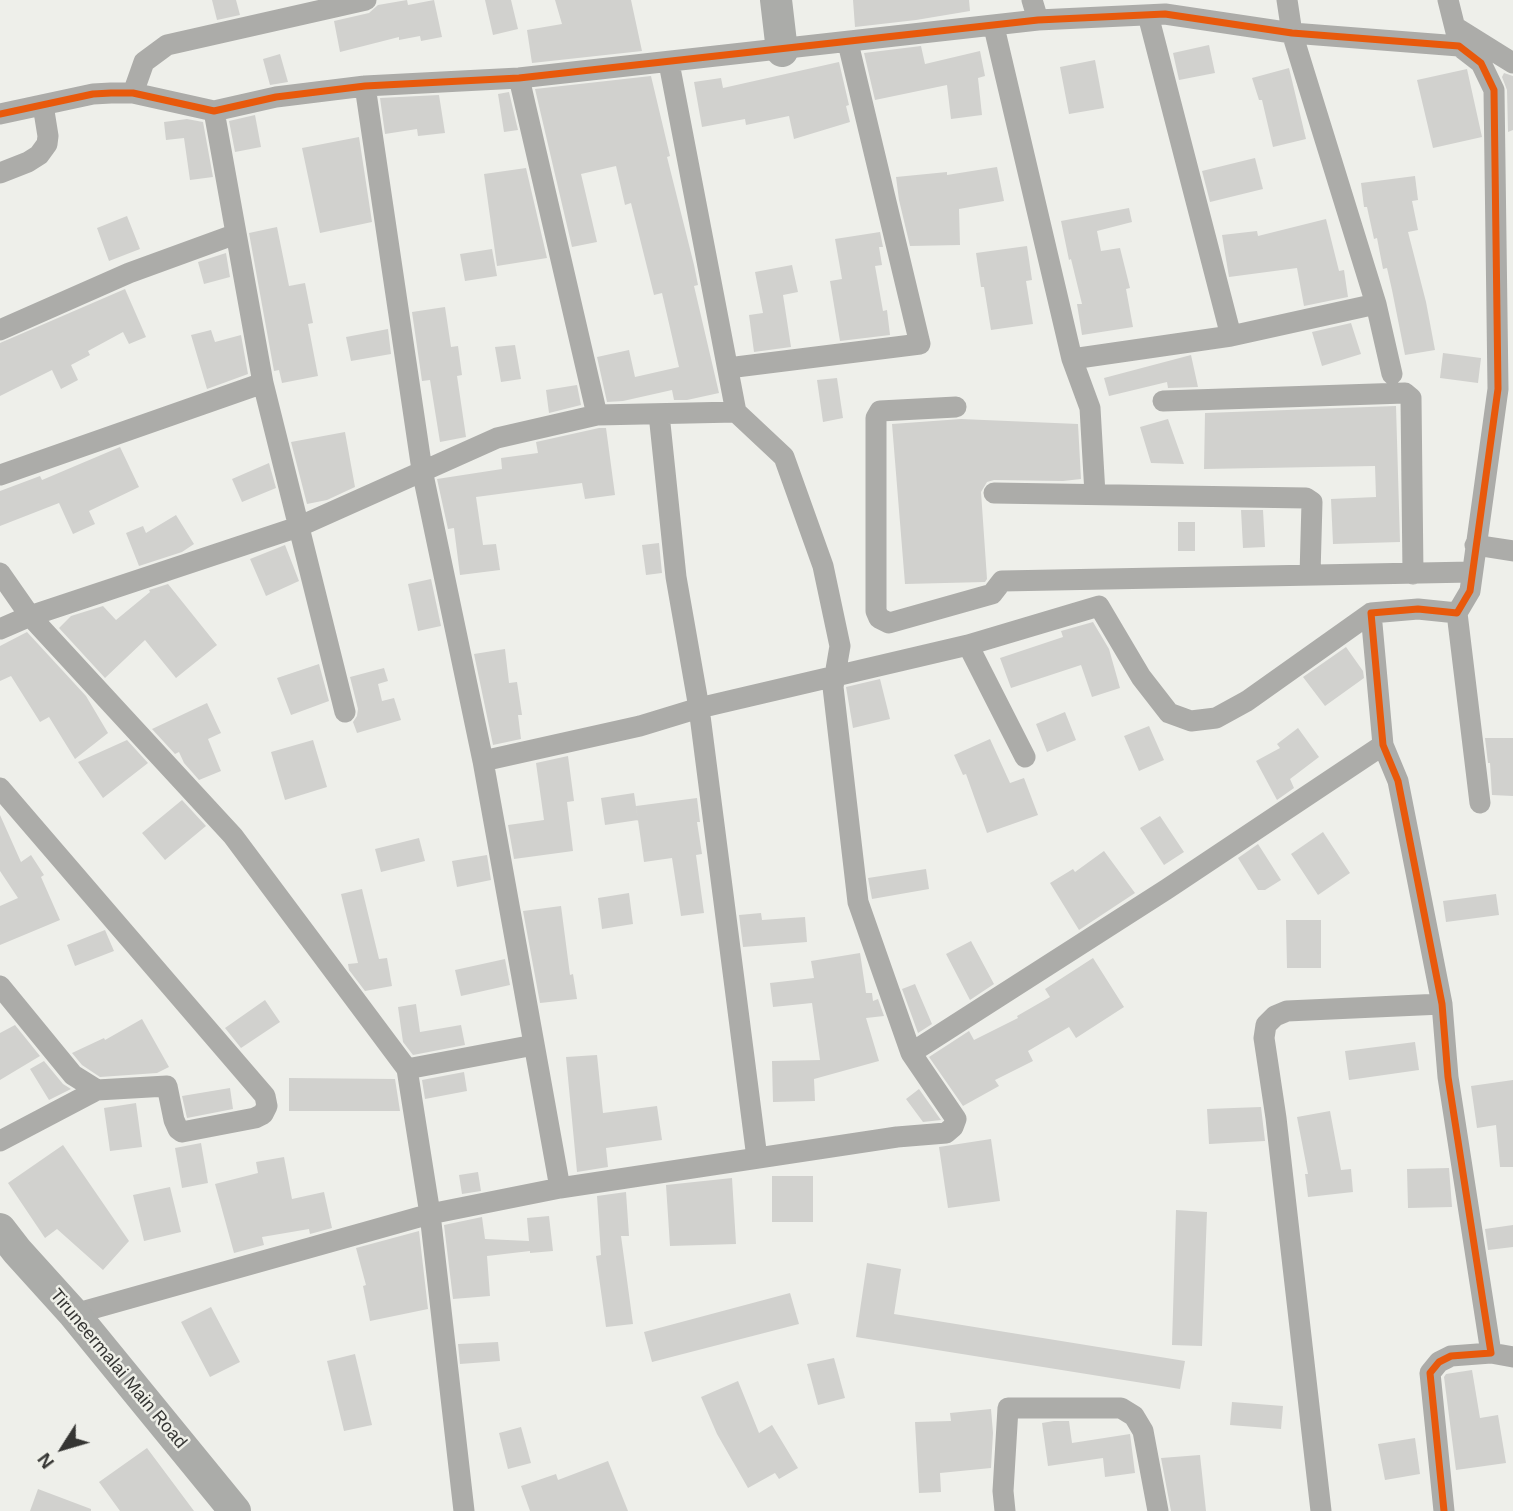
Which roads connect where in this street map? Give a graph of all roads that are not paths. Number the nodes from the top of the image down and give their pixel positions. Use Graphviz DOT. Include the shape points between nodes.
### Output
graph roads {
  1 [pos="366,0"];
  2 [pos="776,0"];
  3 [pos="1287,0"];
  4 [pos="1448,0"];
  5 [pos="324,5"];
  6 [pos="1035,10"];
  7 [pos="1159,10"];
  8 [pos="995,27"];
  9 [pos="1293,33"];
  10 [pos="1457,36"];
  11 [pos="848,43"];
  12 [pos="782,51"];
  13 [pos="669,63"];
  14 [pos="1513,63"];
  15 [pos="519,78"];
  16 [pos="365,86"];
  17 [pos="133,93"];
  18 [pos="43,105"];
  19 [pos="214,111"];
  20 [pos="0,114"];
  21 [pos="0,173"];
  22 [pos="236,234"];
  23 [pos="1504,244"];
  24 [pos="1377,304"];
  25 [pos="0,330"];
  26 [pos="1231,336"];
  27 [pos="1072,359"];
  28 [pos="728,368"];
  29 [pos="1392,374"];
  30 [pos="263,383"];
  31 [pos="1506,389"];
  32 [pos="1163,401"];
  33 [pos="956,407"];
  34 [pos="736,412"];
  35 [pos="659,414"];
  36 [pos="597,415"];
  37 [pos="422,470"];
  38 [pos="0,475"];
  39 [pos="995,493"];
  40 [pos="1095,494"];
  41 [pos="298,527"];
  42 [pos="1475,545"];
  43 [pos="1513,551"];
  44 [pos="1472,572"];
  45 [pos="0,573"];
  46 [pos="1413,573"];
  47 [pos="1310,575"];
  48 [pos="1371,613"];
  49 [pos="1457,613"];
  50 [pos="30,616"];
  51 [pos="0,629"];
  52 [pos="968,645"];
  53 [pos="835,675"];
  54 [pos="699,708"];
  55 [pos="345,712"];
  56 [pos="1383,745"];
  57 [pos="1025,757"];
  58 [pos="483,761"];
  59 [pos="0,788"];
  60 [pos="1480,803"];
  61 [pos="0,986"];
  62 [pos="1442,1004"];
  63 [pos="534,1045"];
  64 [pos="911,1053"];
  65 [pos="407,1069"];
  66 [pos="97,1090"];
  67 [pos="0,1141"];
  68 [pos="757,1158"];
  69 [pos="560,1188"];
  70 [pos="430,1214"];
  71 [pos="0,1229"];
  72 [pos="74,1314"];
  73 [pos="1491,1353"];
  74 [pos="1513,1357"];
  75 [pos="235,1511"];
  76 [pos="464,1511"];
  77 [pos="1004,1511"];
  78 [pos="1158,1511"];
  79 [pos="1321,1511"];
  80 [pos="1444,1511"];
  1 -- 5 [label="street"];
  2 -- 12 [label="main road"];
  3 -- 9 [label="street"];
  4 -- 10 [label="street"];
  5 -- 17 [label="street" via="167,45 145,62"];
  6 -- 7 [label="street"];
  6 -- 8 [label="street"];
  7 -- 9 [label="street"];
  7 -- 26 [label="street"];
  8 -- 11 [label="street"];
  8 -- 27 [label="street"];
  9 -- 10 [label="street"];
  9 -- 24 [label="street"];
  10 -- 14 [label="street"];
  10 -- 23 [label="street" via="1481,63 1494,90"];
  11 -- 12 [label="street"];
  11 -- 28 [label="street" via="920,344"];
  12 -- 13 [label="street"];
  13 -- 15 [label="street"];
  13 -- 28 [label="street"];
  15 -- 16 [label="street"];
  15 -- 36 [label="street"];
  16 -- 19 [label="street" via="276,97"];
  16 -- 37 [label="street"];
  17 -- 18 [label="street" via="93,94"];
  17 -- 19 [label="street"];
  18 -- 20 [label="street"];
  18 -- 21 [label="street" via="47,144 28,162"];
  19 -- 22 [label="street"];
  22 -- 25 [label="street" via="129,273"];
  22 -- 30 [label="street"];
  23 -- 31 [label="street"];
  24 -- 26 [label="street"];
  24 -- 29 [label="street"];
  26 -- 27 [label="street"];
  27 -- 40 [label="street" via="1090,408"];
  28 -- 34 [label="street"];
  30 -- 38 [label="street"];
  30 -- 41 [label="street"];
  31 -- 42 [label="street"];
  32 -- 46 [label="street" via="1405,393 1411,398"];
  33 -- 47 [label="street" via="880,411 876,418 876,611 889,623 992,594 1002,581"];
  34 -- 35 [label="street"];
  34 -- 53 [label="street" via="784,457 823,566 840,646"];
  35 -- 36 [label="street"];
  35 -- 54 [label="street" via="676,577"];
  36 -- 37 [label="street" via="497,438"];
  37 -- 41 [label="street"];
  37 -- 58 [label="street"];
  39 -- 40 [label="street"];
  40 -- 47 [label="street" via="1306,498 1312,502"];
  41 -- 50 [label="street"];
  41 -- 55 [label="street"];
  42 -- 43 [label="street"];
  42 -- 44 [label="street"];
  44 -- 46 [label="street"];
  44 -- 49 [label="street" via="1470,591"];
  45 -- 50 [label="street"];
  46 -- 47 [label="street"];
  48 -- 49 [label="street" via="1418,609"];
  48 -- 52 [label="street" via="1247,701 1216,718 1191,721 1169,713 1141,677 1099,606"];
  48 -- 56 [label="street"];
  49 -- 60 [label="street"];
  50 -- 51 [label="street"];
  50 -- 65 [label="street" via="233,836"];
  52 -- 53 [label="street"];
  52 -- 57 [label="street"];
  53 -- 54 [label="street"];
  53 -- 64 [label="street" via="858,902"];
  54 -- 58 [label="street"];
  54 -- 68 [label="street"];
  56 -- 62 [label="street" via="1398,782"];
  56 -- 64 [label="street"];
  58 -- 63 [label="street"];
  59 -- 66 [label="street" via="265,1096 267,1107 255,1118 182,1132 174,1119 167,1086"];
  61 -- 66 [label="street" via="73,1075"];
  62 -- 73 [label="street" via="1448,1077"];
  62 -- 79 [label="street" via="1287,1011 1266,1026"];
  63 -- 65 [label="street"];
  63 -- 69 [label="street"];
  64 -- 68 [label="street" via="956,1119 946,1133"];
  65 -- 70 [label="street"];
  66 -- 67 [label="street"];
  68 -- 69 [label="street"];
  69 -- 70 [label="street"];
  70 -- 72 [label="street"];
  70 -- 76 [label="street"];
  71 -- 72 [label="main road, Tiruneermalai Main Road"];
  72 -- 75 [label="main road, Tiruneermalai Main Road"];
  73 -- 74 [label="street"];
  73 -- 80 [label="street" via="1451,1356 1430,1373"];
  77 -- 78 [label="street" via="1008,1408 1121,1408 1134,1416 1143,1431"];
}
